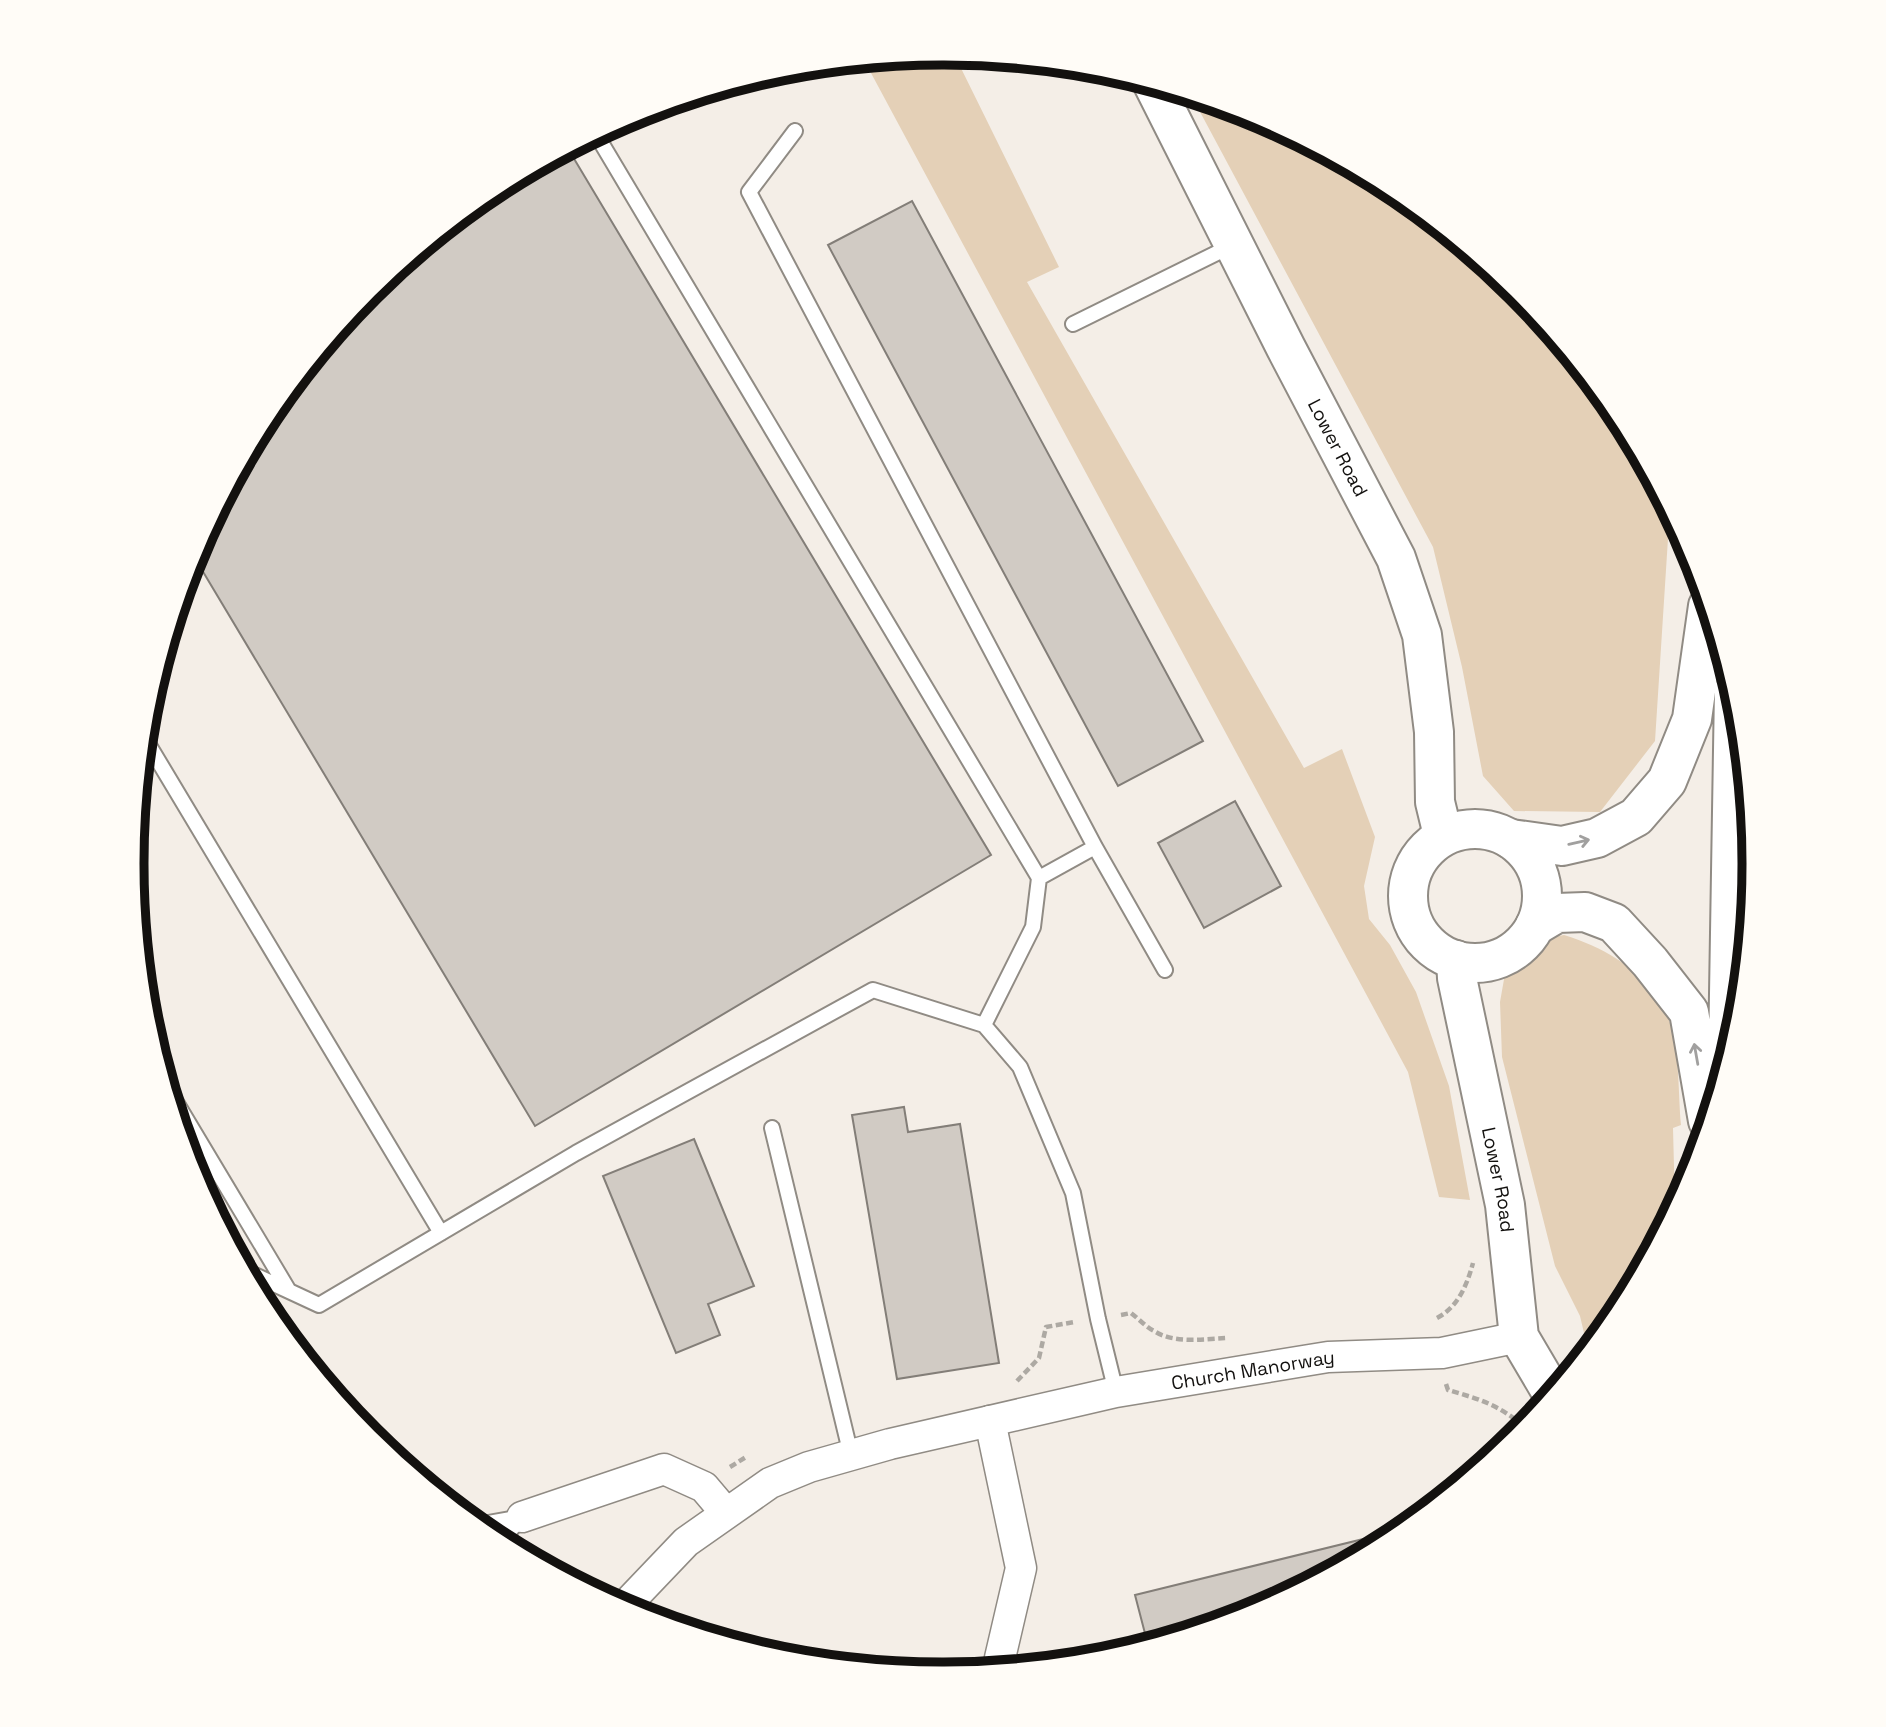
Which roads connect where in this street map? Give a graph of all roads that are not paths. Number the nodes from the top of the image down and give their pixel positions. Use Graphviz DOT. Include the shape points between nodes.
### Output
graph roads {
  1 [pos="1158,94"];
  2 [pos="795,131"];
  3 [pos="601,142"];
  4 [pos="1234,245"];
  5 [pos="1073,324"];
  6 [pos="1705,626"];
  7 [pos="1733,748"];
  8 [pos="153,750"];
  9 [pos="1443,835"];
  10 [pos="1511,839"];
  11 [pos="1096,847"];
  12 [pos="1039,878"];
  13 [pos="1535,926"];
  14 [pos="1456,960"];
  15 [pos="1165,970"];
  16 [pos="1729,1003"];
  17 [pos="984,1025"];
  18 [pos="1705,1102"];
  19 [pos="187,1121"];
  20 [pos="772,1128"];
  21 [pos="441,1233"];
  22 [pos="261,1279"];
  23 [pos="289,1291"];
  24 [pos="1519,1337"];
  25 [pos="1548,1386"];
  26 [pos="1116,1392"];
  27 [pos="990,1421"];
  28 [pos="851,1455"];
  29 [pos="726,1513"];
  30 [pos="522,1517"];
  31 [pos="491,1522"];
  32 [pos="508,1533"];
  33 [pos="632,1599"];
  34 [pos="1001,1660"];
  1 -- 4 [label="main road, Lower Road"];
  2 -- 11 [label="lane" via="750,192"];
  3 -- 12 [label="lane"];
  4 -- 5 [label="lane"];
  4 -- 9 [label="main road, Lower Road" via="1396,558 1422,635 1434,732 1435,803"];
  10 -- 6 [label="main road, one-way" via="1562,846 1597,838 1636,817 1667,781 1692,719"];
  7 -- 16 [label="main road"];
  8 -- 21 [label="lane"];
  9 -- 10 [label="main road" via="1487,829"];
  9 -- 14 [label="main road" via="1424,850 1412,869 1407,892 1413,925 1427,944"];
  10 -- 13 [label="main road" via="1529,855 1539,876 1542,899"];
  11 -- 12 [label="lane"];
  11 -- 15 [label="lane"];
  12 -- 17 [label="lane" via="1033,927"];
  13 -- 14 [label="main road" via="1521,944 1502,957 1486,962"];
  18 -- 13 [label="main road, one-way" via="1689,1012 1614,923 1585,912 1557,913"];
  14 -- 24 [label="main road, Lower Road" via="1505,1205"];
  17 -- 21 [label="lane" via="873,990 576,1153"];
  17 -- 26 [label="lane" via="1020,1067 1073,1193"];
  19 -- 23 [label="lane"];
  20 -- 28 [label="lane"];
  21 -- 23 [label="lane" via="319,1305"];
  22 -- 23 [label="lane"];
  24 -- 25 [label="main road, Lower Road"];
  24 -- 26 [label="street, Church Manorway" via="1442,1353 1328,1357"];
  26 -- 27 [label="street, Church Manorway"];
  27 -- 28 [label="street, Church Manorway"];
  27 -- 34 [label="street" via="1021,1568"];
  28 -- 29 [label="street, Church Manorway" via="808,1466 770,1483"];
  29 -- 30 [label="street" via="704,1487 664,1469"];
  29 -- 33 [label="street, Church Manorway" via="686,1542"];
  30 -- 31 [label="lane"];
  30 -- 32 [label="lane"];
}
